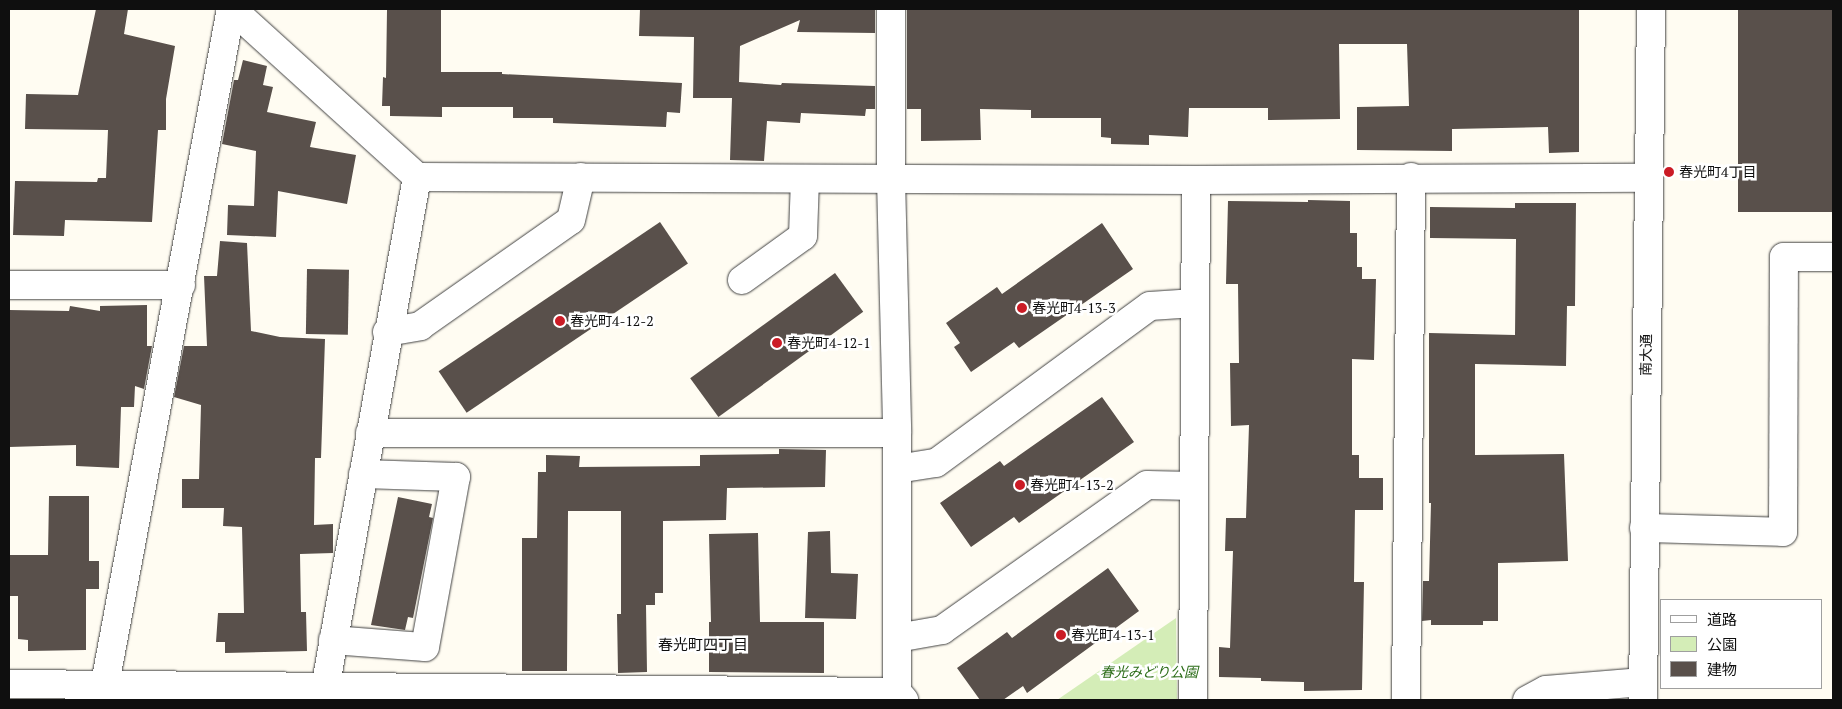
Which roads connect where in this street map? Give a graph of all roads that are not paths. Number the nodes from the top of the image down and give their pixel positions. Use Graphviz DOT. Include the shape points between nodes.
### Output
graph roads {
  1 [pos="232,9"];
  2 [pos="891,9"];
  3 [pos="1651,9"];
  4 [pos="417,177"];
  5 [pos="581,177"];
  6 [pos="1411,177"];
  7 [pos="805,178"];
  8 [pos="1648,178"];
  9 [pos="891,179"];
  10 [pos="1196,180"];
  11 [pos="1833,257"];
  12 [pos="742,280"];
  13 [pos="9,285"];
  14 [pos="181,285"];
  15 [pos="1195,304"];
  16 [pos="387,332"];
  17 [pos="370,433"];
  18 [pos="897,433"];
  19 [pos="896,469"];
  20 [pos="363,474"];
  21 [pos="1194,486"];
  22 [pos="1644,528"];
  23 [pos="897,638"];
  24 [pos="333,640"];
  25 [pos="9,684"];
  26 [pos="1643,691"];
  27 [pos="104,692"];
  28 [pos="324,694"];
  29 [pos="765,696"];
  30 [pos="901,696"];
  31 [pos="1193,700"];
  32 [pos="1406,700"];
  33 [pos="1527,700"];
  1 -- 4 [label="street"];
  1 -- 14 [label="street"];
  2 -- 9 [label="street"];
  3 -- 8 [label="street, 南大通"];
  4 -- 5 [label="street"];
  4 -- 16 [label="street"];
  5 -- 7 [label="street"];
  5 -- 16 [label="street" via="571,220 420,326"];
  6 -- 8 [label="street"];
  6 -- 10 [label="street"];
  6 -- 32 [label="street"];
  7 -- 9 [label="street"];
  7 -- 12 [label="street" via="802,236"];
  8 -- 22 [label="street, 南大通"];
  9 -- 10 [label="street"];
  9 -- 18 [label="street"];
  10 -- 15 [label="street"];
  11 -- 22 [label="street" via="1784,257 1782,532"];
  13 -- 14 [label="street"];
  14 -- 27 [label="street"];
  15 -- 19 [label="street" via="1150,306 936,463"];
  15 -- 21 [label="street"];
  16 -- 17 [label="street"];
  17 -- 18 [label="street"];
  17 -- 20 [label="street"];
  18 -- 19 [label="street"];
  19 -- 23 [label="street"];
  20 -- 24 [label="street"];
  20 -- 24 [label="street" via="456,477 425,647"];
  21 -- 23 [label="street" via="1147,485 942,630"];
  21 -- 31 [label="street"];
  22 -- 26 [label="street, 南大通"];
  23 -- 30 [label="street"];
  24 -- 28 [label="street"];
  25 -- 27 [label="street"];
  26 -- 33 [label="street" via="1546,690"];
  27 -- 28 [label="street"];
  28 -- 29 [label="street"];
  29 -- 30 [label="street"];
}
